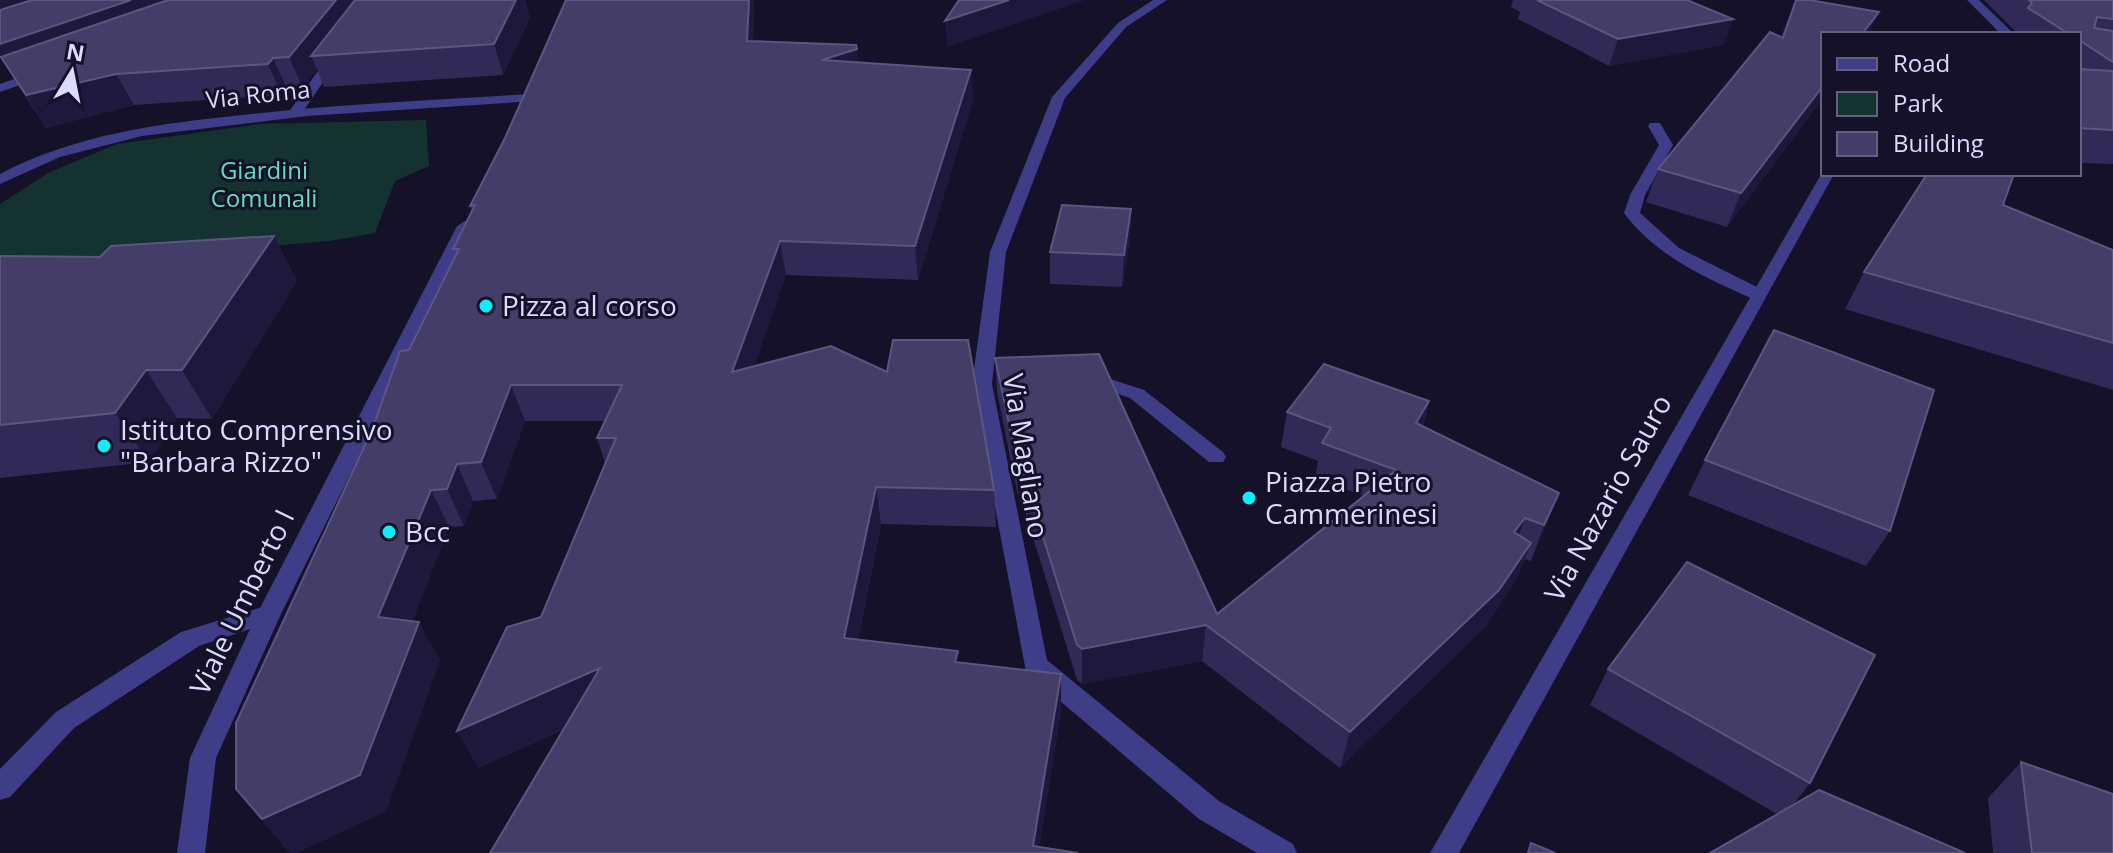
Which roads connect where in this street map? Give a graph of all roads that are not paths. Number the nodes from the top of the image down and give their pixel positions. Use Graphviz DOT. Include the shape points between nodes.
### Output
graph roads {
  1 [pos="1161,0"];
  2 [pos="1973,0"];
  3 [pos="2006,32"];
  4 [pos="345,41"];
  5 [pos="59,67"];
  6 [pos="0,88"];
  7 [pos="295,113"];
  8 [pos="518,121"];
  9 [pos="1655,126"];
  10 [pos="1826,176"];
  11 [pos="0,180"];
  12 [pos="475,207"];
  13 [pos="1757,294"];
  14 [pos="1072,378"];
  15 [pos="1008,381"];
  16 [pos="982,384"];
  17 [pos="1216,457"];
  18 [pos="269,614"];
  19 [pos="0,788"];
  20 [pos="191,853"];
  21 [pos="1283,853"];
  22 [pos="1444,853"];
  1 -- 16 [label="street, Via Magliano" via="1122,25 1059,97 998,252"];
  2 -- 3 [label="street"];
  4 -- 7 [label="street"];
  5 -- 6 [label="street"];
  7 -- 8 [label="street, Via Roma" via="533,90"];
  7 -- 11 [label="street, Via Roma" via="105,138 60,151"];
  9 -- 13 [label="street" via="1666,145 1634,197 1632,213 1669,249"];
  10 -- 13 [label="street, Via Nazario Sauro"];
  12 -- 18 [label="street, Viale Umberto I"];
  13 -- 22 [label="street, Via Nazario Sauro"];
  14 -- 17 [label="street" via="1097,378 1137,394"];
  15 -- 16 [label="street"];
  16 -- 21 [label="street, Via Magliano" via="1035,665 1209,810"];
  18 -- 19 [label="street" via="190,639 65,720"];
  18 -- 20 [label="street, Viale Umberto I" via="203,758"];
}
